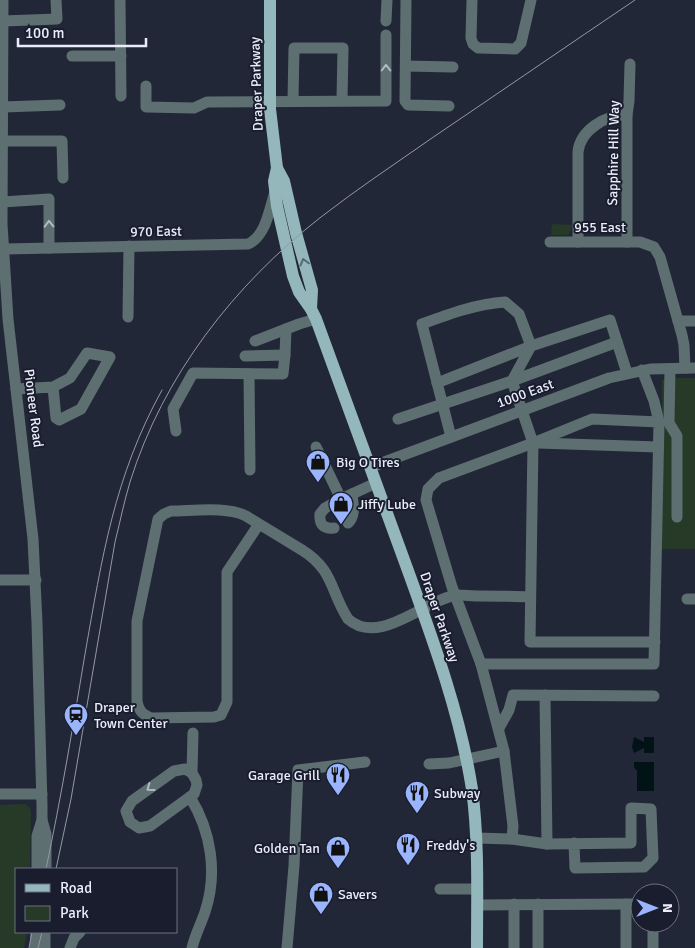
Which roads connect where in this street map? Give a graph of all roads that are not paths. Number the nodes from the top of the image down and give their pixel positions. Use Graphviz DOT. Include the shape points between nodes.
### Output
graph roads {
  1 [pos="3,0"];
  2 [pos="56,0"];
  3 [pos="120,0"];
  4 [pos="270,0"];
  5 [pos="387,0"];
  6 [pos="406,0"];
  7 [pos="472,0"];
  8 [pos="531,0"];
  9 [pos="386,20"];
  10 [pos="3,21"];
  11 [pos="386,35"];
  12 [pos="72,56"];
  13 [pos="120,56"];
  14 [pos="630,64"];
  15 [pos="406,66"];
  16 [pos="453,67"];
  17 [pos="146,86"];
  18 [pos="121,96"];
  19 [pos="269,100"];
  20 [pos="293,100"];
  21 [pos="342,100"];
  22 [pos="60,105"];
  23 [pos="448,106"];
  24 [pos="3,107"];
  25 [pos="627,115"];
  26 [pos="2,138"];
  27 [pos="276,168"];
  28 [pos="63,178"];
  29 [pos="275,192"];
  30 [pos="2,208"];
  31 [pos="550,242"];
  32 [pos="578,242"];
  33 [pos="627,242"];
  34 [pos="3,245"];
  35 [pos="129,246"];
  36 [pos="49,248"];
  37 [pos="3,295"];
  38 [pos="314,314"];
  39 [pos="128,316"];
  40 [pos="678,321"];
  41 [pos="695,321"];
  42 [pos="286,329"];
  43 [pos="255,341"];
  44 [pos="617,342"];
  45 [pos="531,346"];
  46 [pos="285,355"];
  47 [pos="245,356"];
  48 [pos="690,368"];
  49 [pos="670,369"];
  50 [pos="642,370"];
  51 [pos="627,373"];
  52 [pos="249,374"];
  53 [pos="512,381"];
  54 [pos="437,383"];
  55 [pos="53,387"];
  56 [pos="16,389"];
  57 [pos="443,405"];
  58 [pos="522,410"];
  59 [pos="398,419"];
  60 [pos="659,422"];
  61 [pos="176,431"];
  62 [pos="451,437"];
  63 [pos="533,443"];
  64 [pos="316,447"];
  65 [pos="658,447"];
  66 [pos="371,467"];
  67 [pos="250,470"];
  68 [pos="376,483"];
  69 [pos="346,497"];
  70 [pos="677,517"];
  71 [pos="348,523"];
  72 [pos="259,524"];
  73 [pos="334,528"];
  74 [pos="0,580"];
  75 [pos="36,580"];
  76 [pos="456,596"];
  77 [pos="530,597"];
  78 [pos="422,610"];
  79 [pos="655,642"];
  80 [pos="481,664"];
  81 [pos="545,695"];
  82 [pos="654,696"];
  83 [pos="499,728"];
  84 [pos="193,733"];
  85 [pos="504,751"];
  86 [pos="466,759"];
  87 [pos="365,762"];
  88 [pos="428,764"];
  89 [pos="192,773"];
  90 [pos="0,794"];
  91 [pos="42,794"];
  92 [pos="190,797"];
  93 [pos="42,820"];
  94 [pos="476,838"];
  95 [pos="512,839"];
  96 [pos="574,843"];
  97 [pos="547,844"];
  98 [pos="37,868"];
  99 [pos="46,868"];
  100 [pos="440,889"];
  101 [pos="477,889"];
  102 [pos="514,904"];
  103 [pos="538,904"];
  104 [pos="626,904"];
  105 [pos="630,904"];
  106 [pos="477,905"];
  107 [pos="36,933"];
  108 [pos="45,933"];
  109 [pos="79,933"];
  110 [pos="653,933"];
  111 [pos="36,948"];
  112 [pos="45,948"];
  113 [pos="70,948"];
  114 [pos="192,948"];
  115 [pos="287,948"];
  116 [pos="477,948"];
  117 [pos="514,948"];
  118 [pos="538,948"];
  119 [pos="626,948"];
  120 [pos="653,948"];
  1 -- 10 [label="street, Pioneer Road"];
  2 -- 10 [label="street" via="57,19"];
  3 -- 13 [label="street"];
  4 -- 19 [label="main road, Draper Parkway"];
  5 -- 9 [label="street"];
  6 -- 15 [label="street"];
  7 -- 8 [label="street" via="473,44 478,48 515,49 521,43"];
  10 -- 24 [label="street, Pioneer Road"];
  21 -- 11 [label="street, one-way" via="386,100"];
  12 -- 13 [label="street"];
  13 -- 18 [label="street"];
  14 -- 25 [label="street, Sapphire Hill Way"];
  15 -- 16 [label="street"];
  15 -- 23 [label="street" via="405,101 408,105"];
  17 -- 19 [label="street" via="146,107 194,108 208,102"];
  19 -- 20 [label="street"];
  19 -- 27 [label="main road, Draper Parkway"];
  20 -- 21 [label="street"];
  20 -- 21 [label="street" via="294,48 343,48"];
  22 -- 24 [label="street"];
  24 -- 26 [label="street, Pioneer Road"];
  25 -- 32 [label="street" via="607,118 581,139 578,152"];
  25 -- 33 [label="street, Sapphire Hill Way"];
  26 -- 28 [label="street" via="62,140"];
  26 -- 30 [label="street, Pioneer Road"];
  27 -- 29 [label="main road, Draper Parkway"];
  38 -- 27 [label="main road, Draper Parkway, one-way" via="312,290 284,181"];
  29 -- 35 [label="street, 970 East" via="262,232 251,243"];
  29 -- 38 [label="main road, Draper Parkway" via="293,276"];
  30 -- 34 [label="street, Pioneer Road"];
  36 -- 30 [label="street, one-way" via="49,200"];
  31 -- 32 [label="street, 955 East"];
  32 -- 33 [label="street, 955 East"];
  33 -- 40 [label="street, 955 East" via="654,247 660,257"];
  34 -- 36 [label="street, 970 East"];
  34 -- 37 [label="street, Pioneer Road"];
  35 -- 36 [label="street, 970 East"];
  35 -- 39 [label="street"];
  37 -- 56 [label="street, Pioneer Road"];
  38 -- 42 [label="street"];
  38 -- 66 [label="main road, Draper Parkway"];
  40 -- 41 [label="street"];
  40 -- 48 [label="street"];
  42 -- 43 [label="street"];
  42 -- 46 [label="street"];
  44 -- 45 [label="street" via="610,320"];
  44 -- 51 [label="street"];
  44 -- 53 [label="street"];
  45 -- 53 [label="street"];
  45 -- 54 [label="street"];
  45 -- 54 [label="street" via="519,314 505,302 452,312 422,324"];
  46 -- 47 [label="street"];
  46 -- 52 [label="street" via="283,374"];
  48 -- 49 [label="street, 1000 East"];
  49 -- 50 [label="street, 1000 East"];
  49 -- 70 [label="street" via="669,423 677,436"];
  50 -- 51 [label="street, 1000 East"];
  50 -- 60 [label="street"];
  51 -- 58 [label="street, 1000 East"];
  52 -- 61 [label="street" via="193,374 173,409"];
  52 -- 67 [label="street"];
  53 -- 57 [label="street"];
  53 -- 58 [label="street"];
  54 -- 57 [label="street"];
  55 -- 55 [label="street" via="56,418 59,420 81,409 110,357 87,353 70,378"];
  55 -- 56 [label="street"];
  56 -- 75 [label="street, Pioneer Road" via="32,517"];
  57 -- 59 [label="street"];
  57 -- 62 [label="street"];
  58 -- 62 [label="street, 1000 East"];
  58 -- 63 [label="street"];
  60 -- 63 [label="street" via="592,419"];
  60 -- 65 [label="street"];
  62 -- 66 [label="street, 1000 East"];
  63 -- 65 [label="street"];
  63 -- 76 [label="street" via="439,478 428,489 426,500"];
  63 -- 77 [label="street"];
  64 -- 69 [label="street"];
  65 -- 79 [label="street"];
  66 -- 68 [label="main road, Draper Parkway"];
  68 -- 69 [label="street"];
  68 -- 78 [label="main road, Draper Parkway"];
  69 -- 71 [label="street" via="354,510"];
  69 -- 73 [label="street" via="320,514 323,526"];
  72 -- 72 [label="street" via="240,512 230,511 170,511 158,519 137,621 138,706 143,714 151,718 220,715 226,702 227,572"];
  72 -- 78 [label="street" via="310,555 323,567 344,612 354,624 380,626"];
  74 -- 75 [label="street"];
  75 -- 91 [label="street, Pioneer Road"];
  76 -- 77 [label="street"];
  76 -- 78 [label="street"];
  76 -- 80 [label="street"];
  77 -- 79 [label="street" via="530,642"];
  78 -- 86 [label="main road, Draper Parkway" via="456,713"];
  79 -- 80 [label="street" via="654,664"];
  80 -- 83 [label="street"];
  81 -- 82 [label="street"];
  81 -- 83 [label="street" via="513,695"];
  81 -- 97 [label="street"];
  83 -- 85 [label="street"];
  84 -- 89 [label="street"];
  85 -- 86 [label="street"];
  85 -- 95 [label="street"];
  86 -- 88 [label="street"];
  86 -- 94 [label="main road, Draper Parkway"];
  87 -- 115 [label="street" via="298,770"];
  89 -- 92 [label="street" via="197,785"];
  89 -- 92 [label="street, one-way" via="185,769 174,771 132,801 126,811 127,816 134,826 144,828"];
  90 -- 91 [label="street"];
  91 -- 93 [label="street, Pioneer Road"];
  92 -- 114 [label="street" via="203,822 212,864 210,896"];
  93 -- 98 [label="street, Pioneer Road" via="37,836"];
  93 -- 99 [label="street, Pioneer Road" via="46,834"];
  94 -- 95 [label="street"];
  94 -- 101 [label="main road, Draper Parkway"];
  95 -- 97 [label="street"];
  96 -- 96 [label="street" via="631,843 631,808 651,809 653,858 644,867 575,868"];
  96 -- 97 [label="street"];
  100 -- 101 [label="street"];
  101 -- 106 [label="main road, Draper Parkway"];
  102 -- 103 [label="street"];
  102 -- 106 [label="street"];
  102 -- 117 [label="street"];
  103 -- 104 [label="street"];
  103 -- 118 [label="street"];
  104 -- 105 [label="street"];
  104 -- 119 [label="street"];
  106 -- 116 [label="main road, Draper Parkway"];
  107 -- 111 [label="street"];
  108 -- 112 [label="street"];
  109 -- 113 [label="street"];
  110 -- 120 [label="street"];
}
